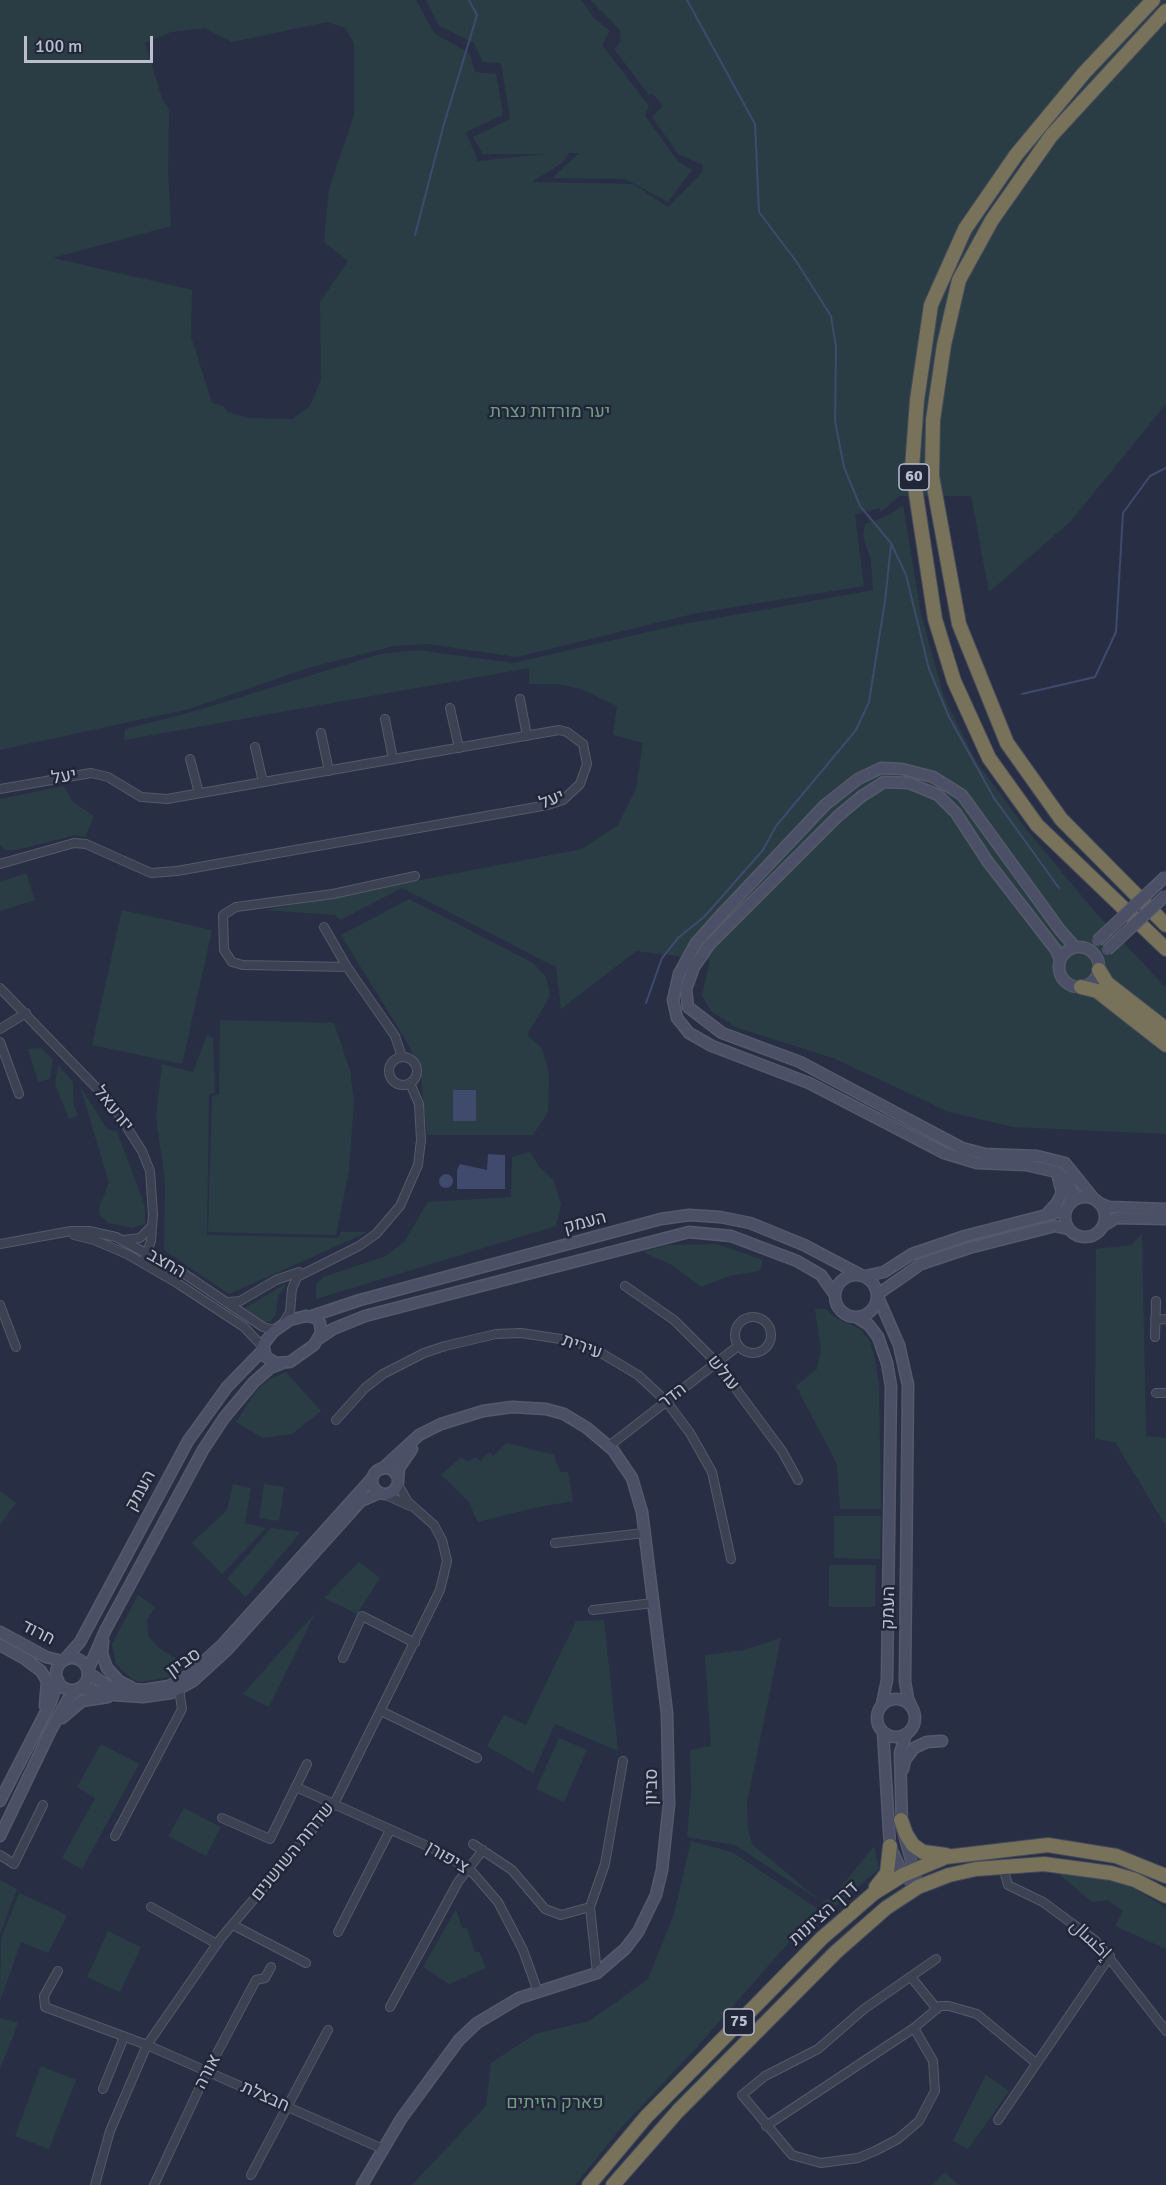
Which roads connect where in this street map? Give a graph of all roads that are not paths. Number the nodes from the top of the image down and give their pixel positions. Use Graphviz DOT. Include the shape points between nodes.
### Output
graph roads {
  1 [pos="1153,0"];
  2 [pos="1166,12"];
  3 [pos="520,699"];
  4 [pos="450,708"];
  5 [pos="385,719"];
  6 [pos="321,733"];
  7 [pos="527,736"];
  8 [pos="255,747"];
  9 [pos="459,748"];
  10 [pos="190,759"];
  11 [pos="393,759"];
  12 [pos="329,771"];
  13 [pos="262,782"];
  14 [pos="0,789"];
  15 [pos="199,793"];
  16 [pos="0,864"];
  17 [pos="415,876"];
  18 [pos="1166,876"];
  19 [pos="1166,895"];
  20 [pos="1166,925"];
  21 [pos="324,927"];
  22 [pos="1078,947"];
  23 [pos="1166,949"];
  24 [pos="1060,960"];
  25 [pos="1099,966"];
  26 [pos="347,967"];
  27 [pos="1081,987"];
  28 [pos="0,988"];
  29 [pos="26,1013"];
  30 [pos="0,1029"];
  31 [pos="1166,1029"];
  32 [pos="0,1042"];
  33 [pos="1166,1045"];
  34 [pos="402,1057"];
  35 [pos="410,1083"];
  36 [pos="19,1094"];
  37 [pos="1057,1172"];
  38 [pos="1096,1201"];
  39 [pos="1067,1207"];
  40 [pos="1166,1209"];
  41 [pos="1045,1216"];
  42 [pos="1166,1219"];
  43 [pos="153,1222"];
  44 [pos="1103,1226"];
  45 [pos="1068,1229"];
  46 [pos="46,1234"];
  47 [pos="123,1240"];
  48 [pos="0,1244"];
  49 [pos="148,1253"];
  50 [pos="143,1263"];
  51 [pos="312,1267"];
  52 [pos="863,1276"];
  53 [pos="625,1286"];
  54 [pos="835,1295"];
  55 [pos="878,1295"];
  56 [pos="292,1296"];
  57 [pos="1156,1301"];
  58 [pos="228,1302"];
  59 [pos="0,1305"];
  60 [pos="309,1316"];
  61 [pos="856,1317"];
  62 [pos="1166,1319"];
  63 [pos="1155,1320"];
  64 [pos="279,1327"];
  65 [pos="1155,1337"];
  66 [pos="318,1339"];
  67 [pos="738,1346"];
  68 [pos="16,1347"];
  69 [pos="263,1349"];
  70 [pos="716,1362"];
  71 [pos="283,1363"];
  72 [pos="1156,1393"];
  73 [pos="1166,1393"];
  74 [pos="666,1401"];
  75 [pos="336,1420"];
  76 [pos="436,1426"];
  77 [pos="609,1446"];
  78 [pos="382,1469"];
  79 [pos="373,1477"];
  80 [pos="798,1480"];
  81 [pos="398,1482"];
  82 [pos="382,1494"];
  83 [pos="419,1511"];
  84 [pos="644,1533"];
  85 [pos="555,1543"];
  86 [pos="731,1559"];
  87 [pos="653,1603"];
  88 [pos="593,1610"];
  89 [pos="105,1630"];
  90 [pos="0,1632"];
  91 [pos="80,1642"];
  92 [pos="415,1643"];
  93 [pos="0,1645"];
  94 [pos="33,1650"];
  95 [pos="343,1658"];
  96 [pos="25,1659"];
  97 [pos="63,1660"];
  98 [pos="88,1671"];
  99 [pos="57,1679"];
  100 [pos="79,1688"];
  101 [pos="179,1689"];
  102 [pos="143,1690"];
  103 [pos="117,1696"];
  104 [pos="882,1704"];
  105 [pos="912,1708"];
  106 [pos="381,1711"];
  107 [pos="43,1716"];
  108 [pos="50,1732"];
  109 [pos="883,1732"];
  110 [pos="906,1734"];
  111 [pos="942,1741"];
  112 [pos="477,1758"];
  113 [pos="623,1761"];
  114 [pos="307,1764"];
  115 [pos="900,1778"];
  116 [pos="296,1787"];
  117 [pos="0,1801"];
  118 [pos="334,1804"];
  119 [pos="43,1805"];
  120 [pos="222,1818"];
  121 [pos="901,1820"];
  122 [pos="390,1830"];
  123 [pos="0,1836"];
  124 [pos="115,1836"];
  125 [pos="473,1844"];
  126 [pos="890,1845"];
  127 [pos="483,1850"];
  128 [pos="0,1855"];
  129 [pos="957,1855"];
  130 [pos="1003,1867"];
  131 [pos="470,1870"];
  132 [pos="909,1872"];
  133 [pos="1166,1876"];
  134 [pos="918,1887"];
  135 [pos="1161,1893"];
  136 [pos="1166,1902"];
  137 [pos="860,1905"];
  138 [pos="151,1907"];
  139 [pos="590,1907"];
  140 [pos="233,1925"];
  141 [pos="338,1932"];
  142 [pos="217,1944"];
  143 [pos="1110,1956"];
  144 [pos="936,1959"];
  145 [pos="306,1963"];
  146 [pos="271,1966"];
  147 [pos="58,1971"];
  148 [pos="597,1972"];
  149 [pos="911,1977"];
  150 [pos="538,1992"];
  151 [pos="390,2007"];
  152 [pos="937,2009"];
  153 [pos="914,2028"];
  154 [pos="328,2030"];
  155 [pos="1166,2031"];
  156 [pos="124,2037"];
  157 [pos="147,2045"];
  158 [pos="1036,2063"];
  159 [pos="207,2072"];
  160 [pos="103,2089"];
  161 [pos="287,2107"];
  162 [pos="998,2120"];
  163 [pos="766,2126"];
  164 [pos="383,2150"];
  165 [pos="251,2175"];
  166 [pos="95,2185"];
  167 [pos="154,2185"];
  168 [pos="362,2185"];
  169 [pos="589,2185"];
  170 [pos="613,2185"];
  1 -- 23 [label="highway, 60" via="1084,73 1016,155 965,229 932,305 917,400 912,468 935,619 954,681 989,758 1037,825"];
  2 -- 20 [label="highway, 60" via="1050,136 992,220 959,280 933,420 933,476 959,624 1006,743 1061,819"];
  3 -- 7 [label="street"];
  4 -- 9 [label="street"];
  5 -- 11 [label="street"];
  6 -- 12 [label="street"];
  7 -- 9 [label="street, יעל"];
  7 -- 16 [label="street, יעל" via="559,730 583,744 585,774 563,800 163,873 151,873 86,844 75,843"];
  8 -- 13 [label="street"];
  9 -- 11 [label="street, יעל"];
  10 -- 15 [label="street"];
  11 -- 12 [label="street, יעל"];
  12 -- 13 [label="street, יעל"];
  13 -- 15 [label="street, יעל"];
  14 -- 15 [label="street, יעל" via="91,773 108,777 148,800"];
  17 -- 26 [label="street" via="325,896 236,907 223,915 224,950 232,962"];
  18 -- 22 [label="street, bridge" via="1097,941"];
  19 -- 25 [label="street, bridge" via="1107,950"];
  21 -- 26 [label="street"];
  22 -- 24 [label="street" via="1068,950"];
  22 -- 25 [label="street" via="1093,952"];
  22 -- 37 [label="street" via="962,795 933,777 881,768 858,779 825,805 720,916 696,943 679,974 673,1000 677,1018 688,1033 809,1083 944,1153 977,1163 1026,1165"];
  24 -- 27 [label="street" via="1063,979"];
  24 -- 38 [label="street" via="956,813 938,795 909,783 884,782 838,816 709,945 694,967 686,989 688,1007 722,1033 800,1062 962,1148 1065,1163"];
  25 -- 27 [label="street" via="1094,981"];
  25 -- 31 [label="highway" via="1107,983"];
  26 -- 34 [label="street" via="394,1036"];
  27 -- 33 [label="highway" via="1097,992"];
  28 -- 29 [label="street, יזרעאל"];
  29 -- 30 [label="street"];
  29 -- 43 [label="street, יזרעאל" via="126,1124 150,1171"];
  32 -- 36 [label="street"];
  34 -- 35 [label="street" via="410,1059 417,1069 416,1078"];
  34 -- 35 [label="street" via="391,1064 389,1073 397,1084"];
  35 -- 51 [label="street" via="419,1104 421,1140 418,1165 400,1206 376,1234 359,1246"];
  37 -- 39 [label="street" via="1068,1182 1073,1194"];
  37 -- 41 [label="street" via="1062,1193"];
  38 -- 39 [label="street" via="1081,1197"];
  38 -- 40 [label="street" via="1109,1207"];
  38 -- 44 [label="street" via="1105,1214"];
  39 -- 41 [label="street"];
  39 -- 45 [label="street" via="1064,1216"];
  41 -- 52 [label="street" via="912,1254 884,1272"];
  42 -- 44 [label="street" via="1116,1218"];
  43 -- 47 [label="street" via="140,1238"];
  43 -- 49 [label="street, יזרעאל"];
  44 -- 45 [label="street" via="1087,1237"];
  45 -- 55 [label="street" via="1055,1226 941,1257 921,1264"];
  46 -- 47 [label="street, החצב" via="88,1231"];
  46 -- 48 [label="street, החצב"];
  46 -- 50 [label="street, החצב" via="94,1240"];
  47 -- 49 [label="street, החצב"];
  49 -- 50 [label="street, יזרעאל"];
  49 -- 58 [label="street, החצב"];
  50 -- 69 [label="street, החצב" via="227,1315 256,1338"];
  51 -- 56 [label="street" via="297,1277"];
  51 -- 58 [label="street" via="276,1280 240,1301"];
  52 -- 54 [label="street" via="845,1278"];
  52 -- 55 [label="street" via="876,1286"];
  52 -- 60 [label="street, העמק" via="804,1245 750,1223 689,1215 661,1219"];
  53 -- 70 [label="street, עולש" via="674,1320"];
  54 -- 61 [label="street" via="842,1312"];
  54 -- 66 [label="street, העמק" via="822,1275 797,1261 731,1236 689,1232 365,1316"];
  55 -- 61 [label="street" via="870,1312"];
  55 -- 105 [label="street, העמק" via="899,1345 908,1385 905,1692"];
  56 -- 60 [label="street" via="296,1306"];
  56 -- 64 [label="street" via="290,1312"];
  57 -- 63 [label="street"];
  58 -- 64 [label="street, החצב" via="262,1327"];
  59 -- 68 [label="street"];
  60 -- 64 [label="street, העמק"];
  60 -- 66 [label="street" via="320,1323"];
  61 -- 104 [label="street, העמק" via="869,1324 878,1337 891,1386 887,1680"];
  62 -- 63 [label="street"];
  63 -- 65 [label="street"];
  64 -- 69 [label="street, העמק" via="266,1339"];
  66 -- 71 [label="street, העמק" via="297,1358"];
  67 -- 67 [label="street" via="752,1354 764,1350 771,1338 767,1323 756,1317 740,1322 734,1333"];
  67 -- 70 [label="street, הדר"];
  69 -- 71 [label="street" via="271,1361"];
  69 -- 91 [label="street, העמק" via="227,1387 188,1441"];
  70 -- 74 [label="street, הדר"];
  70 -- 80 [label="street, עולש" via="782,1451"];
  71 -- 89 [label="street, העמק" via="262,1373 224,1418 176,1496"];
  72 -- 73 [label="street"];
  74 -- 75 [label="street, עירית" via="638,1375 596,1350 555,1337 513,1333 471,1339 403,1363 365,1388"];
  74 -- 77 [label="street, הדר"];
  74 -- 86 [label="street, עירית" via="712,1472"];
  76 -- 77 [label="street, סביון" via="491,1410 546,1409 579,1423"];
  76 -- 78 [label="street, סביון" via="411,1441"];
  76 -- 81 [label="street, סביון" via="402,1461"];
  77 -- 84 [label="street, סביון" via="632,1479"];
  78 -- 79 [label="street"];
  78 -- 81 [label="street" via="391,1470"];
  79 -- 82 [label="street" via="373,1487"];
  79 -- 102 [label="street, סביון" via="206,1660 169,1686"];
  81 -- 82 [label="street" via="392,1492"];
  81 -- 83 [label="street, שדרות השושנים" via="403,1495"];
  82 -- 83 [label="street, שדרות השושנים"];
  82 -- 101 [label="street, סביון" via="361,1501 227,1650"];
  83 -- 92 [label="street, שדרות השושנים" via="434,1525 447,1561 440,1590"];
  84 -- 85 [label="street"];
  84 -- 87 [label="street, סביון"];
  87 -- 88 [label="street"];
  87 -- 148 [label="street, סביון" via="669,1744 669,1804 662,1870 656,1895 638,1932 611,1963"];
  89 -- 98 [label="street, העמק"];
  89 -- 102 [label="street" via="102,1654 107,1668 119,1681"];
  90 -- 94 [label="street, חרוד"];
  91 -- 94 [label="street" via="61,1653"];
  91 -- 97 [label="street, העמק"];
  92 -- 95 [label="street" via="362,1616"];
  92 -- 106 [label="street, שדרות השושנים"];
  93 -- 96 [label="street, חרוד"];
  94 -- 97 [label="street, חרוד"];
  96 -- 99 [label="street, חרוד"];
  96 -- 107 [label="street" via="47,1681"];
  97 -- 98 [label="street" via="79,1659"];
  97 -- 99 [label="street" via="57,1669"];
  98 -- 100 [label="street" via="87,1682"];
  98 -- 102 [label="street, סביון" via="108,1686"];
  99 -- 100 [label="street" via="68,1689"];
  99 -- 107 [label="street"];
  100 -- 103 [label="street, סביון"];
  100 -- 108 [label="street" via="68,1699"];
  101 -- 103 [label="street, סביון" via="143,1698"];
  101 -- 124 [label="street" via="182,1709"];
  103 -- 108 [label="street" via="82,1701"];
  104 -- 105 [label="street" via="897,1699"];
  104 -- 109 [label="street" via="876,1716"];
  105 -- 110 [label="street" via="915,1721"];
  106 -- 112 [label="street"];
  106 -- 118 [label="street, שדרות השושנים"];
  107 -- 117 [label="street"];
  108 -- 123 [label="street"];
  109 -- 110 [label="street" via="895,1738"];
  109 -- 126 [label="street"];
  110 -- 115 [label="street" via="900,1753"];
  111 -- 115 [label="street" via="914,1748 905,1760"];
  113 -- 139 [label="street" via="605,1864"];
  114 -- 116 [label="street"];
  115 -- 121 [label="street"];
  116 -- 118 [label="street, ציפורן"];
  116 -- 120 [label="street" via="270,1839"];
  118 -- 122 [label="street, ציפורן"];
  118 -- 140 [label="street, שדרות השושנים"];
  119 -- 128 [label="street" via="14,1864"];
  121 -- 129 [label="highway" via="909,1840 919,1850"];
  121 -- 132 [label="street"];
  122 -- 131 [label="street, ציפורן" via="445,1854"];
  122 -- 141 [label="street"];
  125 -- 127 [label="street"];
  126 -- 132 [label="street"];
  126 -- 137 [label="highway" via="887,1873"];
  127 -- 131 [label="street"];
  127 -- 139 [label="street" via="512,1870 545,1909 561,1915"];
  129 -- 132 [label="highway, דרך הציונות / 75"];
  129 -- 133 [label="highway, דרך הציונות / 75" via="1023,1847 1069,1847 1116,1856"];
  130 -- 134 [label="highway, דרך הציונות / 75" via="949,1875"];
  130 -- 135 [label="highway, דרך הציונות / 75" via="1044,1864 1090,1868 1135,1880"];
  130 -- 143 [label="street, إكسال" via="1008,1885 1067,1918"];
  131 -- 150 [label="street, ציפורן" via="506,1917"];
  131 -- 151 [label="street" via="458,1882"];
  132 -- 134 [label="street"];
  132 -- 137 [label="highway, דרך הציונות / 75"];
  134 -- 170 [label="highway, דרך הציונות / 75" via="886,1908 836,1952 678,2110"];
  135 -- 136 [label="street"];
  137 -- 169 [label="highway, דרך הציונות / 75" via="822,1938 664,2097"];
  138 -- 142 [label="street"];
  139 -- 148 [label="street"];
  140 -- 142 [label="street, שדרות השושנים"];
  140 -- 145 [label="street"];
  142 -- 157 [label="street, שדרות השושנים"];
  143 -- 155 [label="street, إكسال"];
  143 -- 158 [label="street"];
  144 -- 149 [label="street"];
  146 -- 159 [label="street, אורה" via="265,1978 256,1980"];
  147 -- 156 [label="street, חבצלת" via="44,1996 45,2007"];
  148 -- 150 [label="street, סביון"];
  149 -- 152 [label="street"];
  149 -- 163 [label="street" via="864,2009 818,2049 765,2076 742,2095"];
  150 -- 164 [label="street, סביון" via="496,2010 459,2040"];
  152 -- 153 [label="street"];
  152 -- 158 [label="street" via="949,2006 977,2014"];
  153 -- 163 [label="street"];
  153 -- 163 [label="street" via="933,2061 935,2091 919,2121 898,2139 858,2158 821,2163 792,2155"];
  154 -- 161 [label="street"];
  156 -- 157 [label="street, חבצלת"];
  156 -- 160 [label="street"];
  157 -- 159 [label="street, חבצלת"];
  157 -- 166 [label="street, שדרות השושנים" via="110,2131"];
  158 -- 162 [label="street"];
  159 -- 161 [label="street, חבצלת"];
  159 -- 167 [label="street, אורה"];
  161 -- 164 [label="street, חבצלת"];
  161 -- 165 [label="street"];
  164 -- 168 [label="street, סביון"];
}
